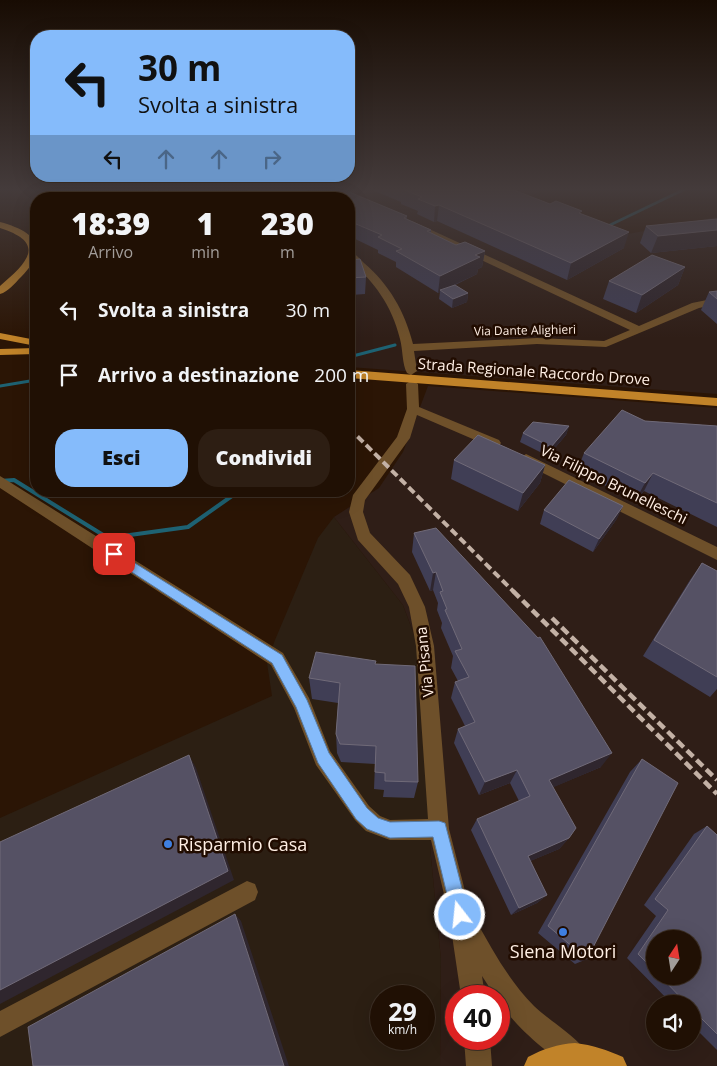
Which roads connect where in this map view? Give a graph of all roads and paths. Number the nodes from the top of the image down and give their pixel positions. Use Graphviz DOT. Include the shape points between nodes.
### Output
graph roads {
  1 [pos="443,239"];
  2 [pos="355,260"];
  3 [pos="30,262"];
  4 [pos="0,291"];
  5 [pos="717,301"];
  6 [pos="639,330"];
  7 [pos="0,336"];
  8 [pos="0,340"];
  9 [pos="30,343"];
  10 [pos="30,343"];
  11 [pos="409,348"];
  12 [pos="30,351"];
  13 [pos="0,352"];
  14 [pos="355,374"];
  15 [pos="717,402"];
  16 [pos="413,409"];
  17 [pos="0,481"];
  18 [pos="717,554"];
  19 [pos="439,829"];
  20 [pos="247,892"];
  21 [pos="460,915"];
  22 [pos="471,985"];
  23 [pos="0,1025"];
  24 [pos="478,1050"];
  25 [pos="574,1055"];
  26 [pos="479,1066"];
  27 [pos="537,1066"];
  28 [pos="614,1066"];
  1 -- 6 [label="street"];
  2 -- 11 [label="street, Via Pisana" via="380,283 397,313"];
  3 -- 4 [label="main road"];
  5 -- 6 [label="street, Via Dante Alighieri" via="696,305"];
  6 -- 11 [label="street, Via Dante Alighieri" via="606,344 537,341"];
  7 -- 9 [label="main road"];
  8 -- 10 [label="main road"];
  11 -- 16 [label="street, Via Pisana"];
  12 -- 13 [label="main road"];
  14 -- 15 [label="main road, Strada Regionale Raccordo Drove"];
  16 -- 18 [label="street, Via Filippo Brunelleschi" via="511,452"];
  16 -- 19 [label="street, Via Pisana" via="403,438 358,500 356,512 363,536 404,580 417,607 425,646"];
  17 -- 19 [label="street" via="277,659 302,704 323,758 373,824 390,830"];
  19 -- 21 [label="street, Via Pisana"];
  20 -- 23 [label="street"];
  21 -- 22 [label="street, Via Pisana"];
  21 -- 25 [label="street, Via Pisana" via="494,976 516,1006 543,1033"];
  24 -- 26 [label="street"];
  25 -- 27 [label="main road, Via Pisana" via="545,1061"];
  25 -- 28 [label="main road, Via Pisana"];
}
